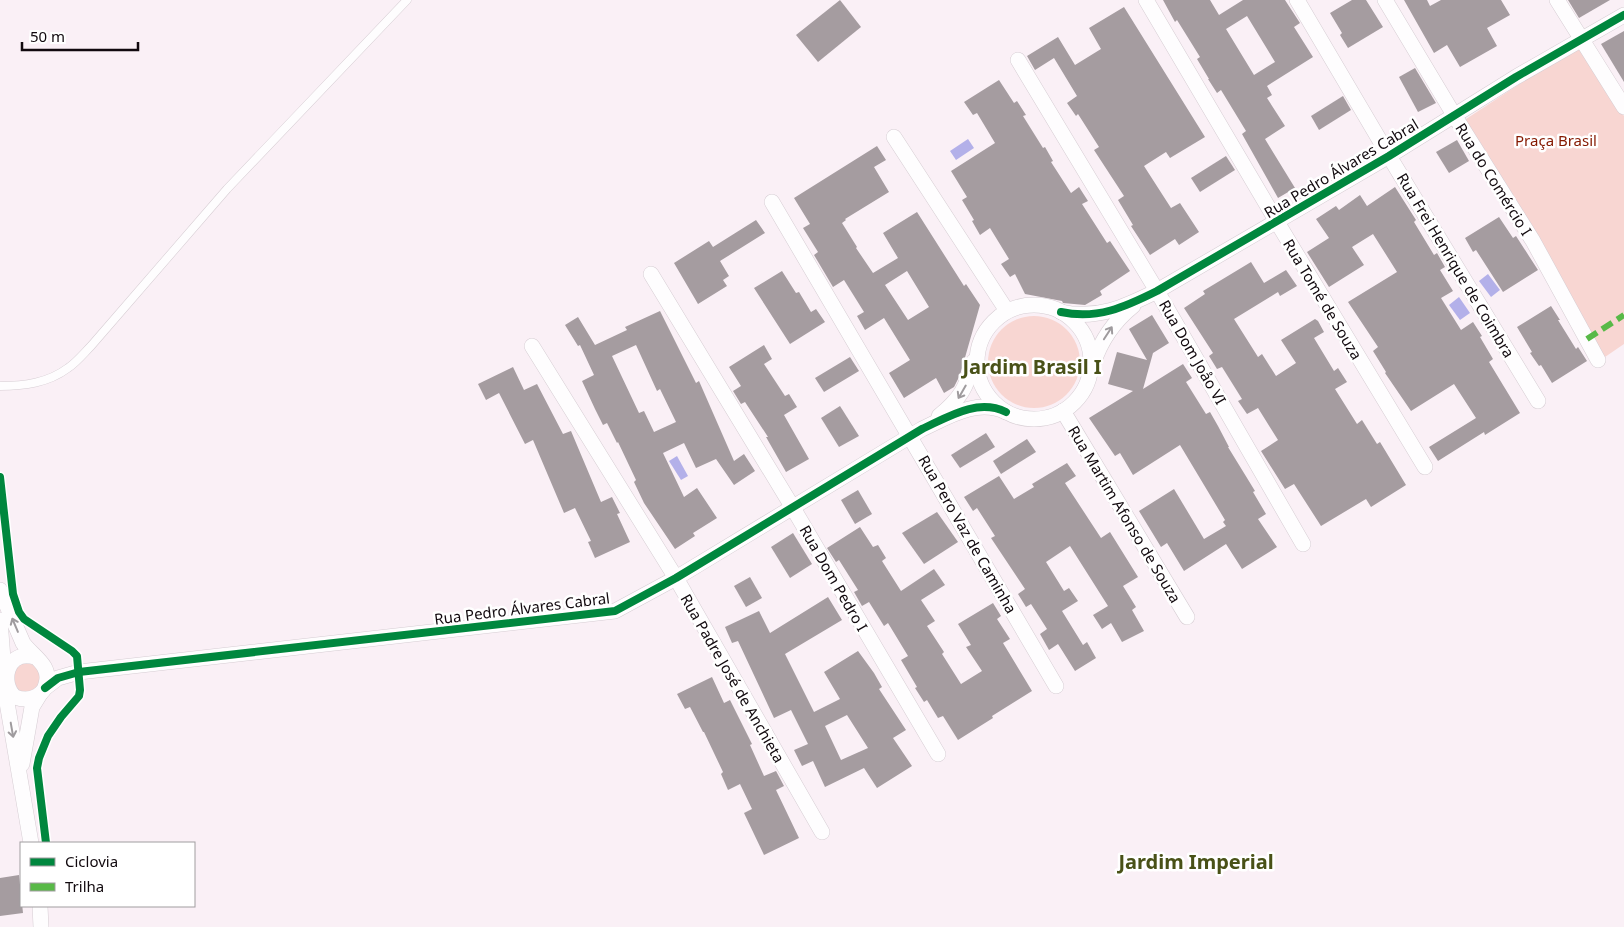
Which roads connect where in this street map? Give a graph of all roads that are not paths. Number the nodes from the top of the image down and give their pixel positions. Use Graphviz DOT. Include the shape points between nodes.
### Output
graph roads {
  1 [pos="407,0"];
  2 [pos="1146,0"];
  3 [pos="1297,0"];
  4 [pos="1385,0"];
  5 [pos="1557,0"];
  6 [pos="1624,15"];
  7 [pos="1582,40"];
  8 [pos="1018,60"];
  9 [pos="1624,107"];
  10 [pos="1454,115"];
  11 [pos="894,137"];
  12 [pos="1389,156"];
  13 [pos="772,202"];
  14 [pos="1277,222"];
  15 [pos="651,274"];
  16 [pos="1152,294"];
  17 [pos="1007,311"];
  18 [pos="1061,312"];
  19 [pos="532,346"];
  20 [pos="979,346"];
  21 [pos="1598,360"];
  22 [pos="1089,378"];
  23 [pos="0,386"];
  24 [pos="1538,401"];
  25 [pos="1063,410"];
  26 [pos="1006,412"];
  27 [pos="917,432"];
  28 [pos="1425,467"];
  29 [pos="793,508"];
  30 [pos="1303,544"];
  31 [pos="676,578"];
  32 [pos="0,590"];
  33 [pos="1187,617"];
  34 [pos="0,620"];
  35 [pos="38,659"];
  36 [pos="79,672"];
  37 [pos="3,677"];
  38 [pos="1056,686"];
  39 [pos="42,691"];
  40 [pos="938,754"];
  41 [pos="20,775"];
  42 [pos="822,832"];
  43 [pos="31,842"];
  44 [pos="40,907"];
  45 [pos="37,926"];
  1 -- 23 [label="lane" via="227,190 69,368 41,382"];
  2 -- 14 [label="street, Rua Tomé de Souza"];
  3 -- 12 [label="street, Rua Frei Henrique de Coimbra"];
  4 -- 10 [label="street, Rua do Comércio I"];
  5 -- 7 [label="street"];
  6 -- 7 [label="street, Rua Pedro Álvares Cabral"];
  7 -- 9 [label="street"];
  7 -- 10 [label="street, Rua Pedro Álvares Cabral"];
  8 -- 16 [label="street, Rua Dom Joåo VI"];
  10 -- 12 [label="street, Rua Pedro Álvares Cabral"];
  10 -- 21 [label="street, Rua do Comércio I" via="1533,241"];
  11 -- 17 [label="street"];
  12 -- 14 [label="street, Rua Pedro Álvares Cabral"];
  12 -- 24 [label="street, Rua Frei Henrique de Coimbra"];
  13 -- 27 [label="street, Rua Pero Vaz de Caminha"];
  14 -- 16 [label="street, Rua Pedro Álvares Cabral"];
  14 -- 28 [label="street, Rua Tomé de Souza"];
  15 -- 29 [label="street, Rua Dom Pedro I"];
  16 -- 18 [label="street, Rua Pedro Álvares Cabral" via="1097,314 1086,316"];
  22 -- 16 [label="street, Rua Pedro Álvares Cabral, one-way" via="1098,349 1113,325"];
  16 -- 30 [label="street, Rua Dom Joåo VI"];
  17 -- 18 [label="street" via="1035,305"];
  17 -- 20 [label="street" via="987,329"];
  18 -- 22 [label="street" via="1072,319 1086,338 1091,363"];
  19 -- 31 [label="street, Rua Padre José de Anchieta"];
  20 -- 26 [label="street" via="977,365 980,382 990,398"];
  20 -- 27 [label="street, Rua Pedro Álvares Cabral, one-way" via="959,398"];
  22 -- 25 [label="street" via="1079,397"];
  25 -- 26 [label="street" via="1038,419"];
  25 -- 33 [label="street, Rua Martim Afonso de Souza"];
  26 -- 27 [label="street, Rua Pedro Álvares Cabral" via="998,408 977,407"];
  27 -- 29 [label="street, Rua Pedro Álvares Cabral"];
  27 -- 38 [label="street, Rua Pero Vaz de Caminha"];
  29 -- 31 [label="street, Rua Pedro Álvares Cabral"];
  29 -- 40 [label="street, Rua Dom Pedro I"];
  31 -- 36 [label="street, Rua Pedro Álvares Cabral" via="623,608 607,613"];
  31 -- 42 [label="street, Rua Padre José de Anchieta"];
  35 -- 32 [label="street, one-way" via="23,643"];
  34 -- 37 [label="street"];
  35 -- 36 [label="street"];
  35 -- 37 [label="street" via="28,655 13,658"];
  35 -- 39 [label="street" via="47,674"];
  36 -- 39 [label="street" via="58,678"];
  37 -- 39 [label="street" via="7,691 19,699 27,700"];
  37 -- 41 [label="street, one-way"];
  39 -- 41 [label="street" via="32,708"];
  41 -- 43 [label="street"];
  44 -- 45 [label="street"];
}
